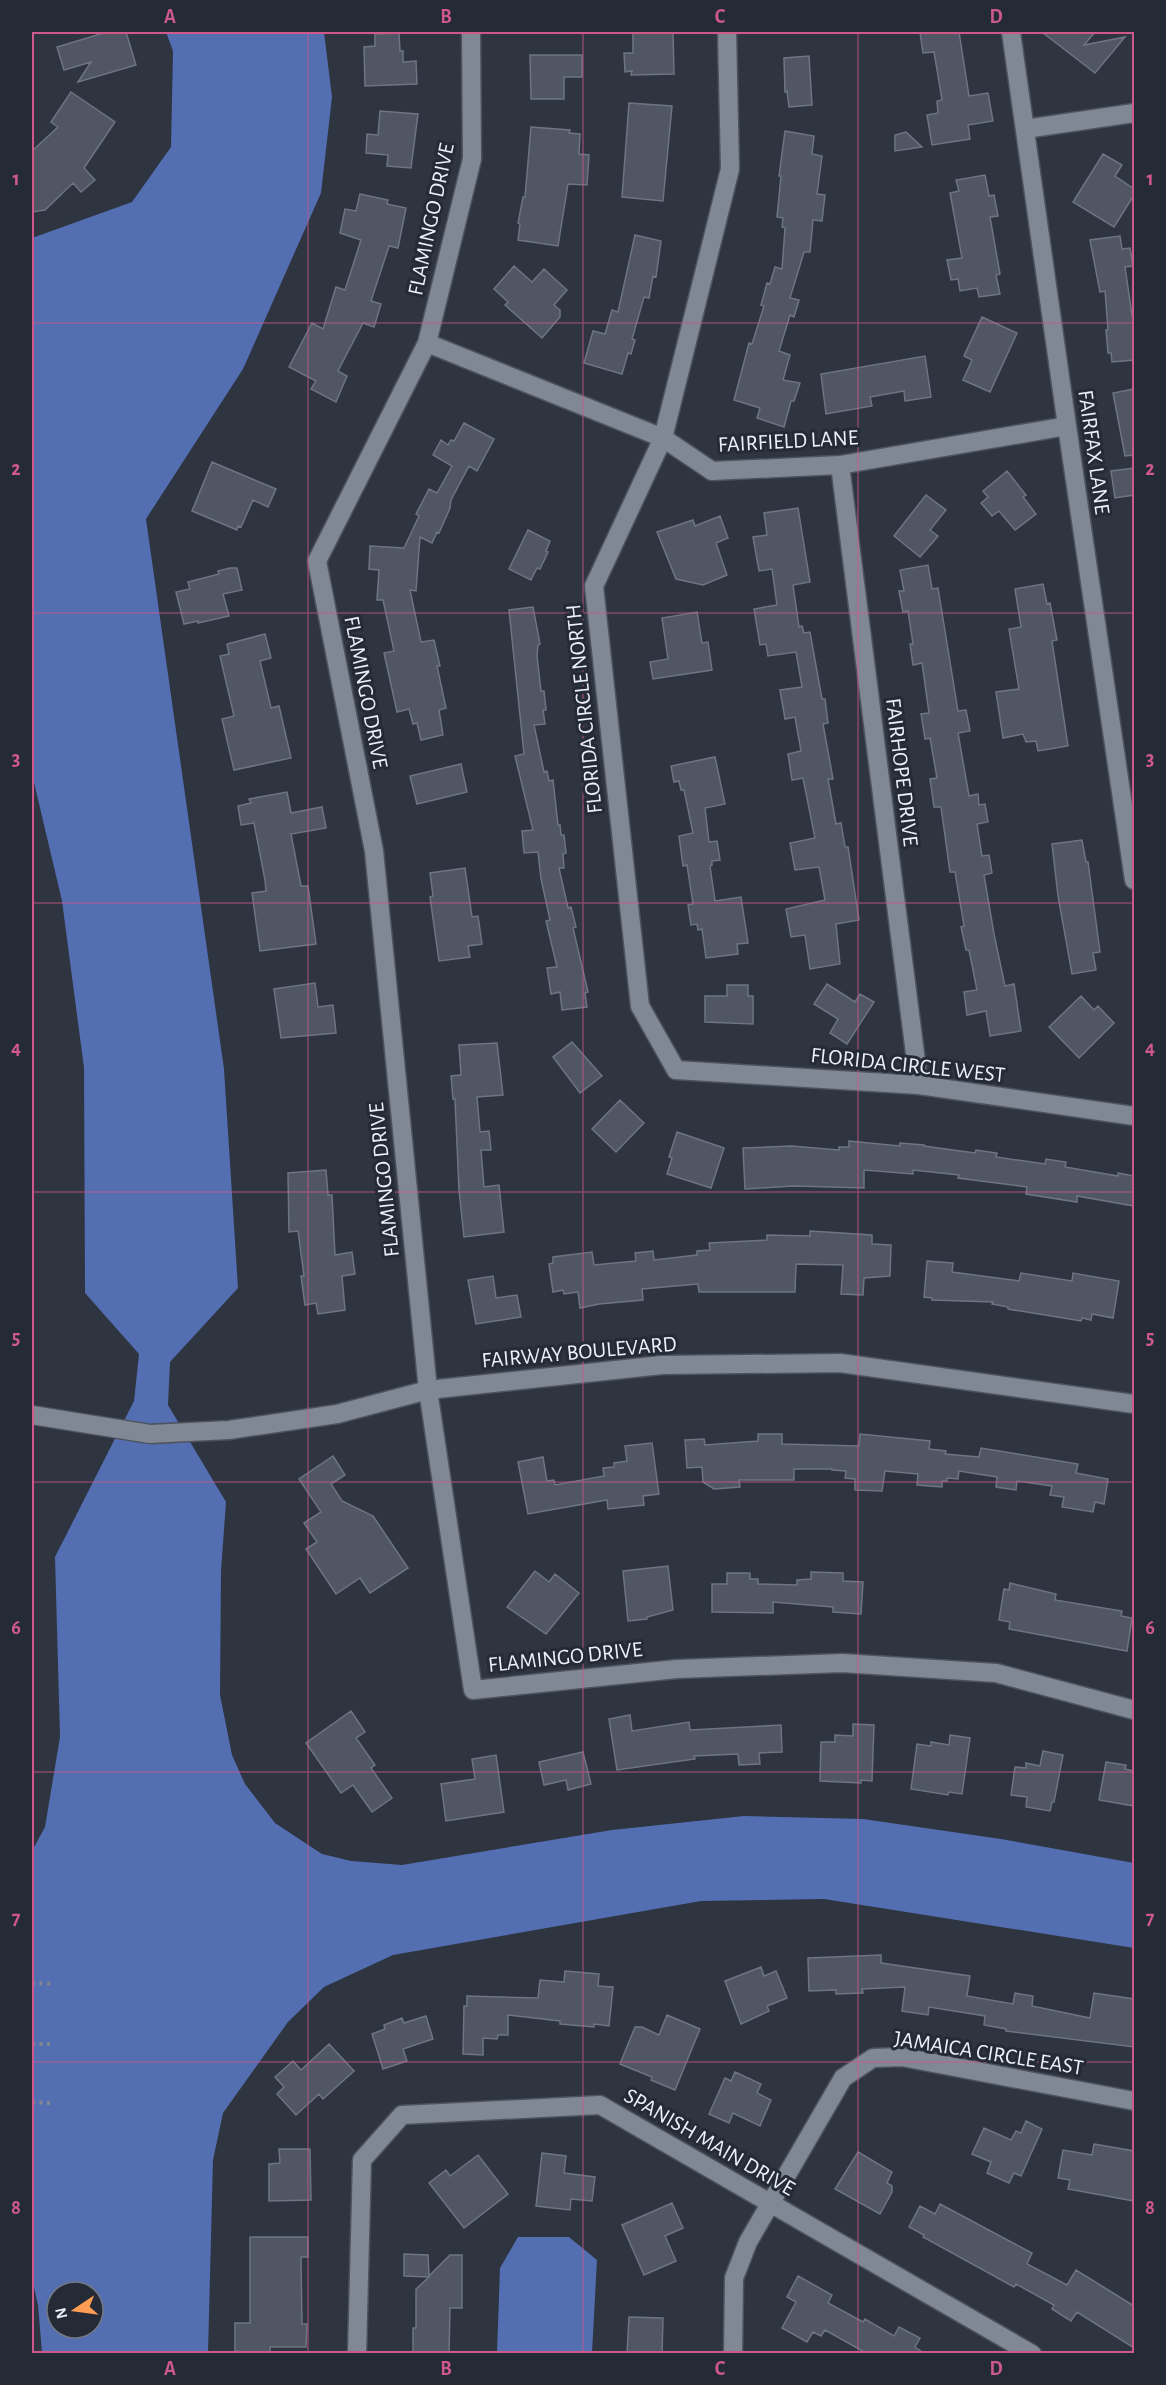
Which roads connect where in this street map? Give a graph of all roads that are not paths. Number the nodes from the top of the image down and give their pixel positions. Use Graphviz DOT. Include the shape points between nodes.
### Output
graph roads {
  1 [pos="471,32"];
  2 [pos="727,32"];
  3 [pos="1011,32"];
  4 [pos="1134,113"];
  5 [pos="1025,129"];
  6 [pos="427,343"];
  7 [pos="1067,426"];
  8 [pos="663,438"];
  9 [pos="840,465"];
  10 [pos="1134,880"];
  11 [pos="676,1070"];
  12 [pos="919,1085"];
  13 [pos="1134,1116"];
  14 [pos="428,1390"];
  15 [pos="1134,1404"];
  16 [pos="32,1415"];
  17 [pos="1134,1710"];
  18 [pos="1134,2101"];
  19 [pos="770,2204"];
  20 [pos="357,2354"];
  21 [pos="733,2354"];
  22 [pos="1032,2354"];
  1 -- 6 [label="street, FLAMINGO DRIVE" via="472,159"];
  2 -- 8 [label="street, FLORIDA CIRCLE NORTH" via="730,169"];
  3 -- 5 [label="street, FAIRFAX LANE"];
  4 -- 5 [label="street"];
  5 -- 7 [label="street, FAIRFAX LANE"];
  6 -- 8 [label="street, FAIRFIELD LANE"];
  6 -- 14 [label="street, FLAMINGO DRIVE" via="317,561 374,851"];
  7 -- 9 [label="street, FAIRFIELD LANE"];
  7 -- 10 [label="street, FAIRFAX LANE"];
  8 -- 9 [label="street, FAIRFIELD LANE" via="712,471"];
  8 -- 11 [label="street, FLORIDA CIRCLE NORTH" via="594,586 640,1006"];
  9 -- 12 [label="street, FAIRHOPE DRIVE"];
  11 -- 12 [label="street, FLORIDA CIRCLE WEST"];
  12 -- 13 [label="street, FLORIDA CIRCLE WEST"];
  14 -- 15 [label="street, FAIRWAY BOULEVARD" via="662,1365 840,1363"];
  14 -- 16 [label="street, FAIRWAY BOULEVARD" via="337,1414 229,1430 150,1434"];
  14 -- 17 [label="street, FLAMINGO DRIVE" via="473,1690 677,1669 842,1663 996,1673"];
  18 -- 19 [label="street, JAMAICA CIRCLE EAST" via="902,2057 873,2058 843,2078"];
  19 -- 20 [label="street, SPANISH MAIN DRIVE" via="600,2105 402,2115 362,2160"];
  19 -- 21 [label="street, JAMAICA CIRCLE EAST" via="748,2242 734,2278"];
  19 -- 22 [label="street, SPANISH MAIN DRIVE"];
}
